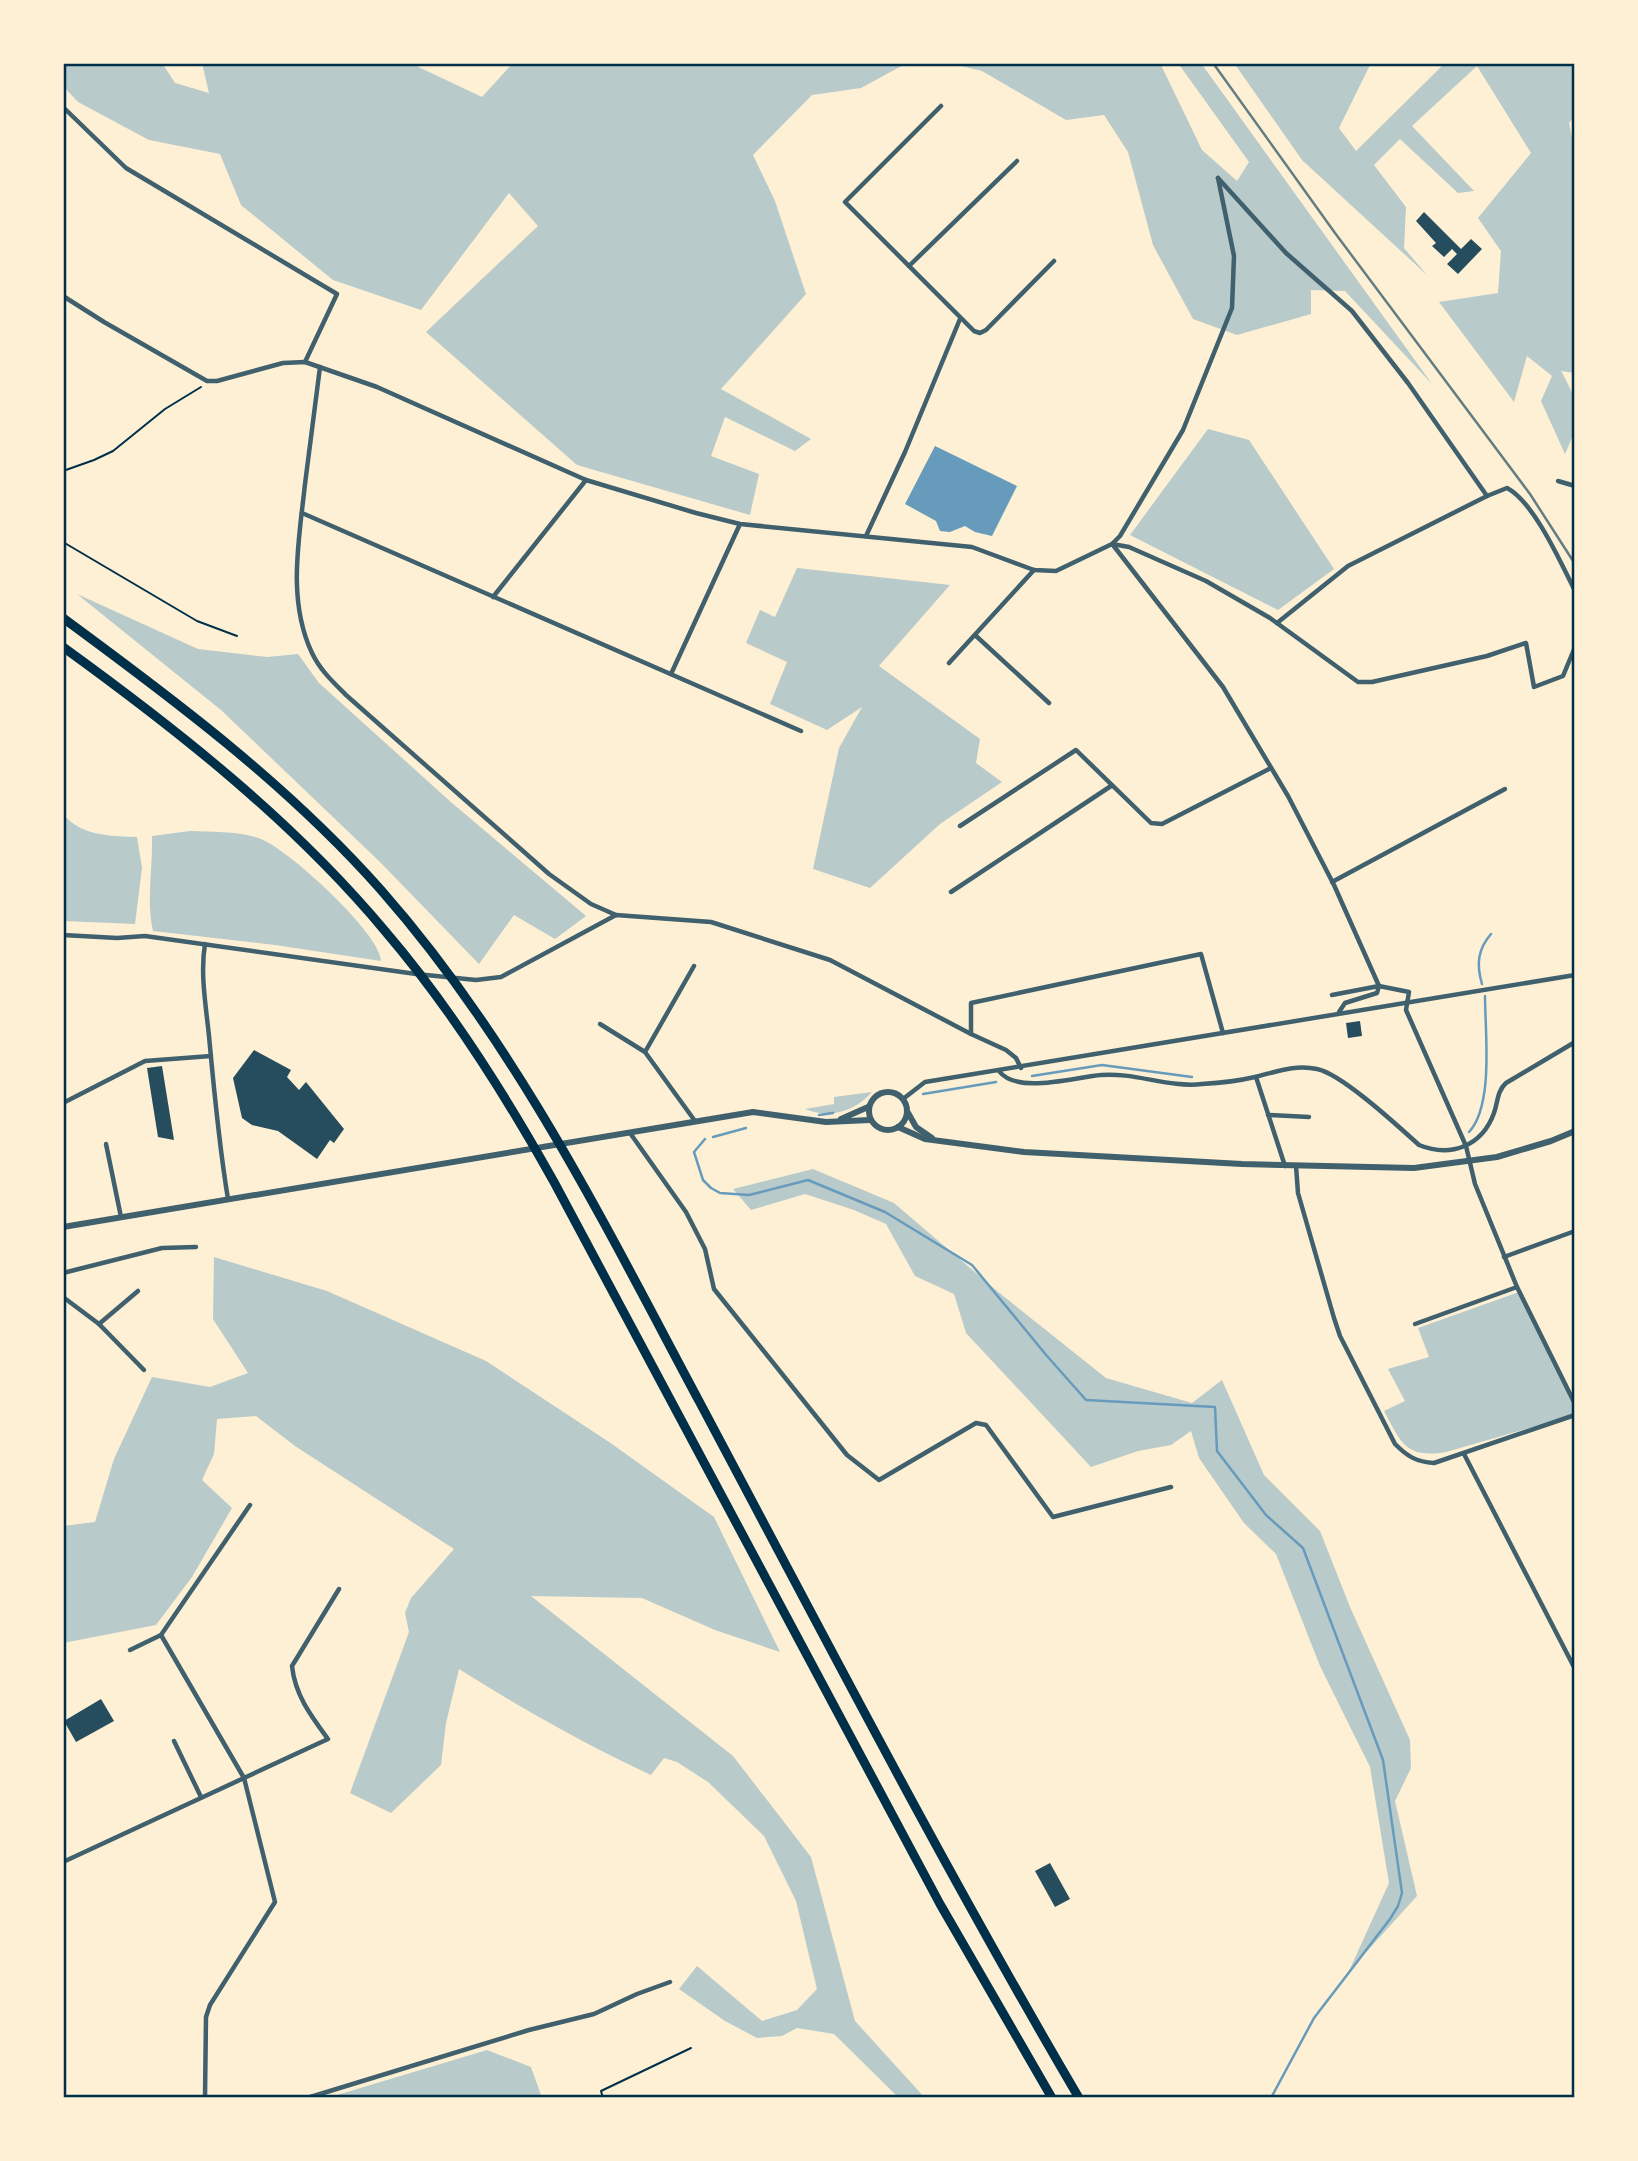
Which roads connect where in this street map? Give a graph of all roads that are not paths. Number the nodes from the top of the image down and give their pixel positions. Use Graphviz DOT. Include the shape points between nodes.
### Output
graph roads {
  1 [pos="941,106"];
  2 [pos="63,107"];
  3 [pos="1017,160"];
  4 [pos="1054,261"];
  5 [pos="909,266"];
  6 [pos="63,296"];
  7 [pos="960,319"];
  8 [pos="305,362"];
  9 [pos="320,367"];
  10 [pos="586,480"];
  11 [pos="1558,481"];
  12 [pos="1575,486"];
  13 [pos="1487,496"];
  14 [pos="302,513"];
  15 [pos="740,524"];
  16 [pos="866,536"];
  17 [pos="1112,544"];
  18 [pos="1034,570"];
  19 [pos="1575,591"];
  20 [pos="493,597"];
  21 [pos="63,618"];
  22 [pos="1277,623"];
  23 [pos="975,635"];
  24 [pos="63,647"];
  25 [pos="1575,648"];
  26 [pos="949,663"];
  27 [pos="671,674"];
  28 [pos="1049,703"];
  29 [pos="802,731"];
  30 [pos="1271,768"];
  31 [pos="1111,786"];
  32 [pos="1505,789"];
  33 [pos="960,826"];
  34 [pos="1332,882"];
  35 [pos="951,892"];
  36 [pos="616,915"];
  37 [pos="63,935"];
  38 [pos="205,944"];
  39 [pos="694,966"];
  40 [pos="1575,975"];
  41 [pos="1379,986"];
  42 [pos="1332,995"];
  43 [pos="1407,1001"];
  44 [pos="1338,1013"];
  45 [pos="600,1024"];
  46 [pos="1223,1033"];
  47 [pos="971,1034"];
  48 [pos="1575,1042"];
  49 [pos="645,1052"];
  50 [pos="211,1056"];
  51 [pos="1021,1068"];
  52 [pos="999,1071"];
  53 [pos="1256,1077"];
  54 [pos="903,1099"];
  55 [pos="63,1103"];
  56 [pos="868,1107"];
  57 [pos="907,1111"];
  58 [pos="1268,1115"];
  59 [pos="1309,1116"];
  60 [pos="839,1120"];
  61 [pos="870,1120"];
  62 [pos="695,1121"];
  63 [pos="898,1127"];
  64 [pos="1575,1131"];
  65 [pos="630,1132"];
  66 [pos="934,1139"];
  67 [pos="106,1144"];
  68 [pos="1466,1146"];
  69 [pos="1285,1166"];
  70 [pos="1296,1166"];
  71 [pos="228,1199"];
  72 [pos="121,1217"];
  73 [pos="63,1227"];
  74 [pos="1575,1231"];
  75 [pos="196,1247"];
  76 [pos="1504,1257"];
  77 [pos="63,1273"];
  78 [pos="1517,1287"];
  79 [pos="138,1291"];
  80 [pos="63,1297"];
  81 [pos="99,1324"];
  82 [pos="1415,1324"];
  83 [pos="144,1370"];
  84 [pos="1575,1404"];
  85 [pos="1575,1415"];
  86 [pos="1464,1454"];
  87 [pos="1171,1487"];
  88 [pos="250,1505"];
  89 [pos="339,1589"];
  90 [pos="161,1635"];
  91 [pos="130,1650"];
  92 [pos="1575,1669"];
  93 [pos="174,1741"];
  94 [pos="244,1778"];
  95 [pos="201,1797"];
  96 [pos="63,1862"];
  97 [pos="670,1982"];
  98 [pos="205,2098"];
  99 [pos="307,2098"];
  100 [pos="1052,2098"];
  101 [pos="1079,2098"];
  1 -- 5 [label="street" via="845,202"];
  2 -- 8 [label="street" via="126,168 337,294"];
  3 -- 5 [label="street"];
  4 -- 7 [label="street" via="986,330 974,331"];
  5 -- 7 [label="street"];
  6 -- 8 [label="street" via="207,381"];
  7 -- 16 [label="street"];
  8 -- 9 [label="street"];
  9 -- 10 [label="street" via="377,387"];
  9 -- 14 [label="street"];
  10 -- 15 [label="street"];
  10 -- 20 [label="street"];
  11 -- 12 [label="street"];
  13 -- 17 [label="street" via="1352,311 1286,253 1218,178 1234,256 1232,308 1183,430"];
  13 -- 19 [label="street" via="1507,488 1517,494 1549,539"];
  13 -- 22 [label="street" via="1348,566"];
  14 -- 20 [label="street"];
  14 -- 36 [label="street" via="296,589 312,653 325,673 549,874 591,904"];
  15 -- 16 [label="street"];
  15 -- 27 [label="street"];
  16 -- 18 [label="street" via="972,547"];
  17 -- 18 [label="street" via="1056,571"];
  17 -- 22 [label="street" via="1206,581"];
  17 -- 30 [label="street" via="1223,687"];
  18 -- 23 [label="street"];
  20 -- 27 [label="street"];
  21 -- 101 [label="highway" via="152,683 277,786 341,846 425,942 499,1043 577,1172 887,1756"];
  22 -- 25 [label="street" via="1358,681 1372,682 1526,643 1534,687 1563,676"];
  23 -- 26 [label="street"];
  23 -- 28 [label="street"];
  24 -- 100 [label="highway" via="251,795 333,874 397,946 459,1027 554,1182 940,1904"];
  27 -- 29 [label="street"];
  30 -- 31 [label="street" via="1162,824 1151,823"];
  30 -- 34 [label="street"];
  31 -- 33 [label="street" via="1076,750"];
  31 -- 35 [label="street"];
  32 -- 34 [label="street"];
  34 -- 41 [label="street"];
  36 -- 38 [label="street" via="501,977 476,980"];
  36 -- 47 [label="street" via="711,922 830,960"];
  37 -- 38 [label="street" via="145,936"];
  38 -- 50 [label="street"];
  39 -- 49 [label="street"];
  40 -- 43 [label="street"];
  41 -- 42 [label="street"];
  41 -- 43 [label="street" via="1407,990"];
  41 -- 44 [label="street" via="1377,993 1345,1003"];
  43 -- 44 [label="street"];
  43 -- 68 [label="street" via="1406,1010"];
  44 -- 46 [label="street"];
  45 -- 49 [label="street"];
  46 -- 47 [label="street" via="1200,954 971,1003"];
  46 -- 51 [label="street"];
  47 -- 51 [label="street" via="1006,1050"];
  48 -- 68 [label="street" via="1502,1087 1489,1124"];
  49 -- 62 [label="street"];
  50 -- 55 [label="street" via="145,1061"];
  50 -- 71 [label="street"];
  51 -- 52 [label="street"];
  52 -- 53 [label="street" via="1010,1081 1041,1083 1105,1074 1198,1085"];
  52 -- 54 [label="street" via="925,1082"];
  53 -- 58 [label="street"];
  53 -- 68 [label="street" via="1297,1066 1320,1070 1370,1103 1419,1145 1447,1151"];
  54 -- 56 [label="street" via="892,1092 880,1093"];
  54 -- 57 [label="street"];
  56 -- 60 [label="street"];
  56 -- 61 [label="street"];
  57 -- 63 [label="street"];
  57 -- 66 [label="street" via="916,1127"];
  58 -- 59 [label="street"];
  58 -- 69 [label="street"];
  60 -- 61 [label="street"];
  60 -- 62 [label="street" via="753,1112"];
  61 -- 63 [label="street" via="886,1130"];
  62 -- 65 [label="street"];
  63 -- 66 [label="street"];
  64 -- 70 [label="street" via="1497,1157 1425,1168"];
  65 -- 71 [label="street"];
  65 -- 87 [label="street" via="686,1212 705,1250 714,1289 847,1455 879,1480 976,1423 986,1425 1053,1517"];
  66 -- 69 [label="street" via="1024,1152"];
  67 -- 72 [label="street"];
  68 -- 76 [label="street" via="1472,1175"];
  69 -- 70 [label="street"];
  70 -- 86 [label="street" via="1298,1194 1340,1336 1395,1444 1406,1456 1424,1462"];
  71 -- 72 [label="street"];
  72 -- 73 [label="street"];
  74 -- 76 [label="street"];
  75 -- 77 [label="street" via="162,1248"];
  76 -- 78 [label="street"];
  78 -- 82 [label="street"];
  78 -- 84 [label="street"];
  79 -- 81 [label="street"];
  80 -- 81 [label="street"];
  81 -- 83 [label="street"];
  85 -- 86 [label="street"];
  86 -- 92 [label="street"];
  88 -- 90 [label="street"];
  89 -- 94 [label="street" via="292,1666 302,1701 328,1739"];
  90 -- 91 [label="street"];
  90 -- 94 [label="street"];
  93 -- 95 [label="street"];
  94 -- 95 [label="street"];
  94 -- 98 [label="street" via="275,1902 210,2004"];
  95 -- 96 [label="street"];
  97 -- 99 [label="street" via="594,2014"];
}
